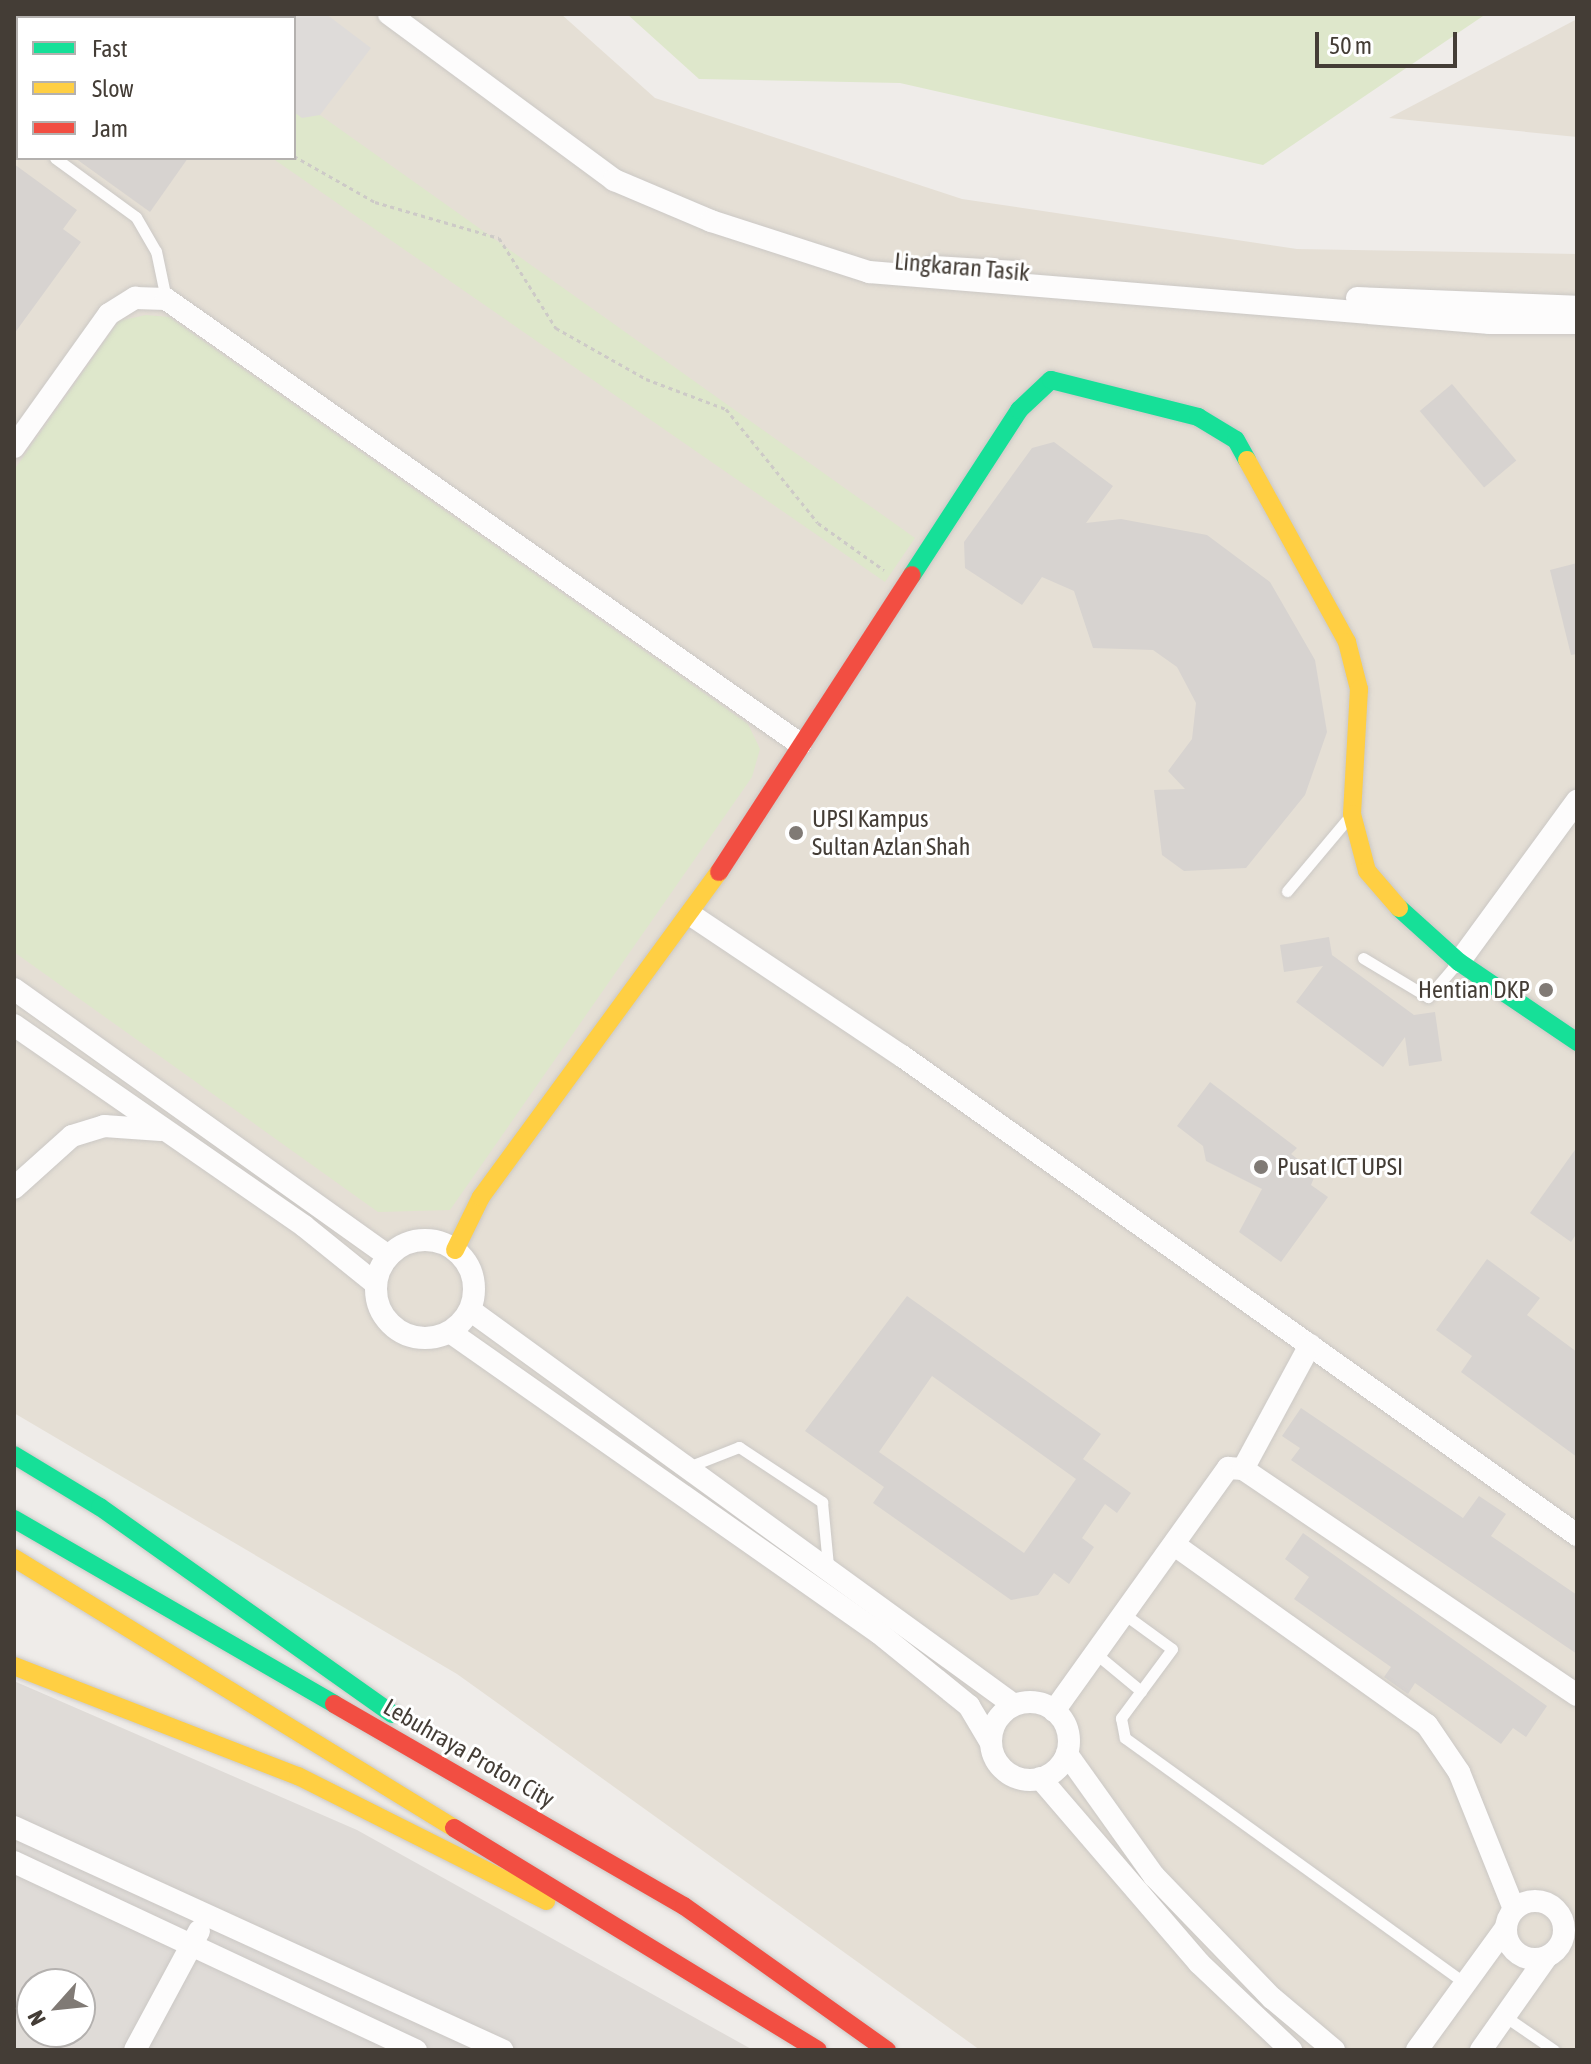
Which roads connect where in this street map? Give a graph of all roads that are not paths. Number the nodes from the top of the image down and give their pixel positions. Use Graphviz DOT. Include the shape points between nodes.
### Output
graph roads {
  1 [pos="389,14"];
  2 [pos="414,14"];
  3 [pos="58,160"];
  4 [pos="166,299"];
  5 [pos="1577,307"];
  6 [pos="1577,323"];
  7 [pos="14,447"];
  8 [pos="800,744"];
  9 [pos="1577,801"];
  10 [pos="1352,814"];
  11 [pos="1287,891"];
  12 [pos="691,915"];
  13 [pos="1363,958"];
  14 [pos="1459,962"];
  15 [pos="14,989"];
  16 [pos="14,1025"];
  17 [pos="1577,1042"];
  18 [pos="166,1131"];
  19 [pos="14,1188"];
  20 [pos="455,1250"];
  21 [pos="388,1256"];
  22 [pos="376,1284"];
  23 [pos="470,1310"];
  24 [pos="450,1332"];
  25 [pos="1310,1345"];
  26 [pos="14,1455"];
  27 [pos="688,1467"];
  28 [pos="1243,1469"];
  29 [pos="14,1519"];
  30 [pos="1577,1535"];
  31 [pos="1176,1546"];
  32 [pos="14,1558"];
  33 [pos="828,1565"];
  34 [pos="1124,1614"];
  35 [pos="1095,1653"];
  36 [pos="14,1666"];
  37 [pos="1141,1691"];
  38 [pos="1577,1695"];
  39 [pos="1014,1705"];
  40 [pos="1054,1711"];
  41 [pos="991,1743"];
  42 [pos="1067,1754"];
  43 [pos="1040,1778"];
  44 [pos="14,1827"];
  45 [pos="14,1862"];
  46 [pos="684,1906"];
  47 [pos="206,1918"];
  48 [pos="1510,1919"];
  49 [pos="193,1942"];
  50 [pos="1562,1950"];
  51 [pos="704,1975"];
  52 [pos="1466,1984"];
  53 [pos="1503,2015"];
  54 [pos="135,2050"];
  55 [pos="416,2050"];
  56 [pos="502,2050"];
  57 [pos="817,2050"];
  58 [pos="887,2050"];
  59 [pos="1291,2050"];
  60 [pos="1334,2050"];
  61 [pos="1417,2050"];
  62 [pos="1481,2050"];
  63 [pos="1554,2050"];
  1 -- 6 [label="street" via="614,180 699,217 869,272 1490,323"];
  2 -- 5 [label="street, Lingkaran Tasik" via="627,173 675,196 843,251 940,267"];
  3 -- 4 [label="lane" via="136,217 156,251"];
  4 -- 7 [label="street" via="135,298 109,314"];
  4 -- 8 [label="street"];
  8 -- 10 [label="main road" via="1019,410 1051,380 1069,379 1219,426 1249,458 1288,543 1325,592 1347,642 1359,689"];
  8 -- 12 [label="main road"];
  9 -- 14 [label="street"];
  10 -- 11 [label="lane"];
  10 -- 14 [label="main road" via="1367,871 1408,919"];
  12 -- 20 [label="main road" via="481,1197"];
  12 -- 25 [label="street"];
  13 -- 14 [label="lane" via="1428,997"];
  14 -- 17 [label="main road"];
  15 -- 21 [label="street"];
  16 -- 18 [label="street"];
  18 -- 19 [label="street" via="104,1126 72,1136"];
  18 -- 22 [label="street"];
  20 -- 21 [label="street" via="413,1241"];
  20 -- 23 [label="street" via="473,1278"];
  21 -- 22 [label="street"];
  22 -- 24 [label="street" via="381,1310 398,1331 424,1339"];
  23 -- 24 [label="street"];
  23 -- 27 [label="street"];
  24 -- 41 [label="street" via="879,1633 969,1706"];
  25 -- 28 [label="street"];
  25 -- 30 [label="street"];
  26 -- 46 [label="main road"];
  27 -- 33 [label="street"];
  27 -- 33 [label="lane" via="739,1447 822,1502"];
  28 -- 31 [label="street" via="1228,1468"];
  28 -- 38 [label="street"];
  29 -- 46 [label="main road, Lebuhraya Proton City"];
  31 -- 34 [label="street"];
  31 -- 48 [label="street" via="1427,1725 1459,1772"];
  32 -- 51 [label="main road"];
  33 -- 39 [label="street"];
  34 -- 35 [label="street"];
  34 -- 37 [label="lane" via="1172,1649"];
  35 -- 37 [label="lane"];
  35 -- 40 [label="street"];
  36 -- 51 [label="main road" via="298,1776"];
  37 -- 52 [label="lane" via="1121,1718 1136,1749"];
  39 -- 40 [label="street"];
  39 -- 41 [label="street" via="997,1721"];
  40 -- 42 [label="street" via="1067,1731"];
  41 -- 43 [label="street" via="1007,1772"];
  42 -- 43 [label="street"];
  42 -- 60 [label="street" via="1154,1876 1272,1998"];
  43 -- 59 [label="street" via="1199,1963"];
  44 -- 47 [label="street"];
  45 -- 49 [label="street"];
  46 -- 58 [label="main road, Lebuhraya Proton City"];
  47 -- 49 [label="street"];
  47 -- 56 [label="street"];
  48 -- 50 [label="street" via="1518,1955"];
  48 -- 50 [label="street" via="1532,1901 1552,1906 1564,1922"];
  48 -- 52 [label="street"];
  49 -- 54 [label="street"];
  49 -- 55 [label="street"];
  50 -- 53 [label="street"];
  51 -- 57 [label="main road"];
  52 -- 61 [label="street"];
  53 -- 62 [label="street"];
  53 -- 63 [label="lane"];
}
